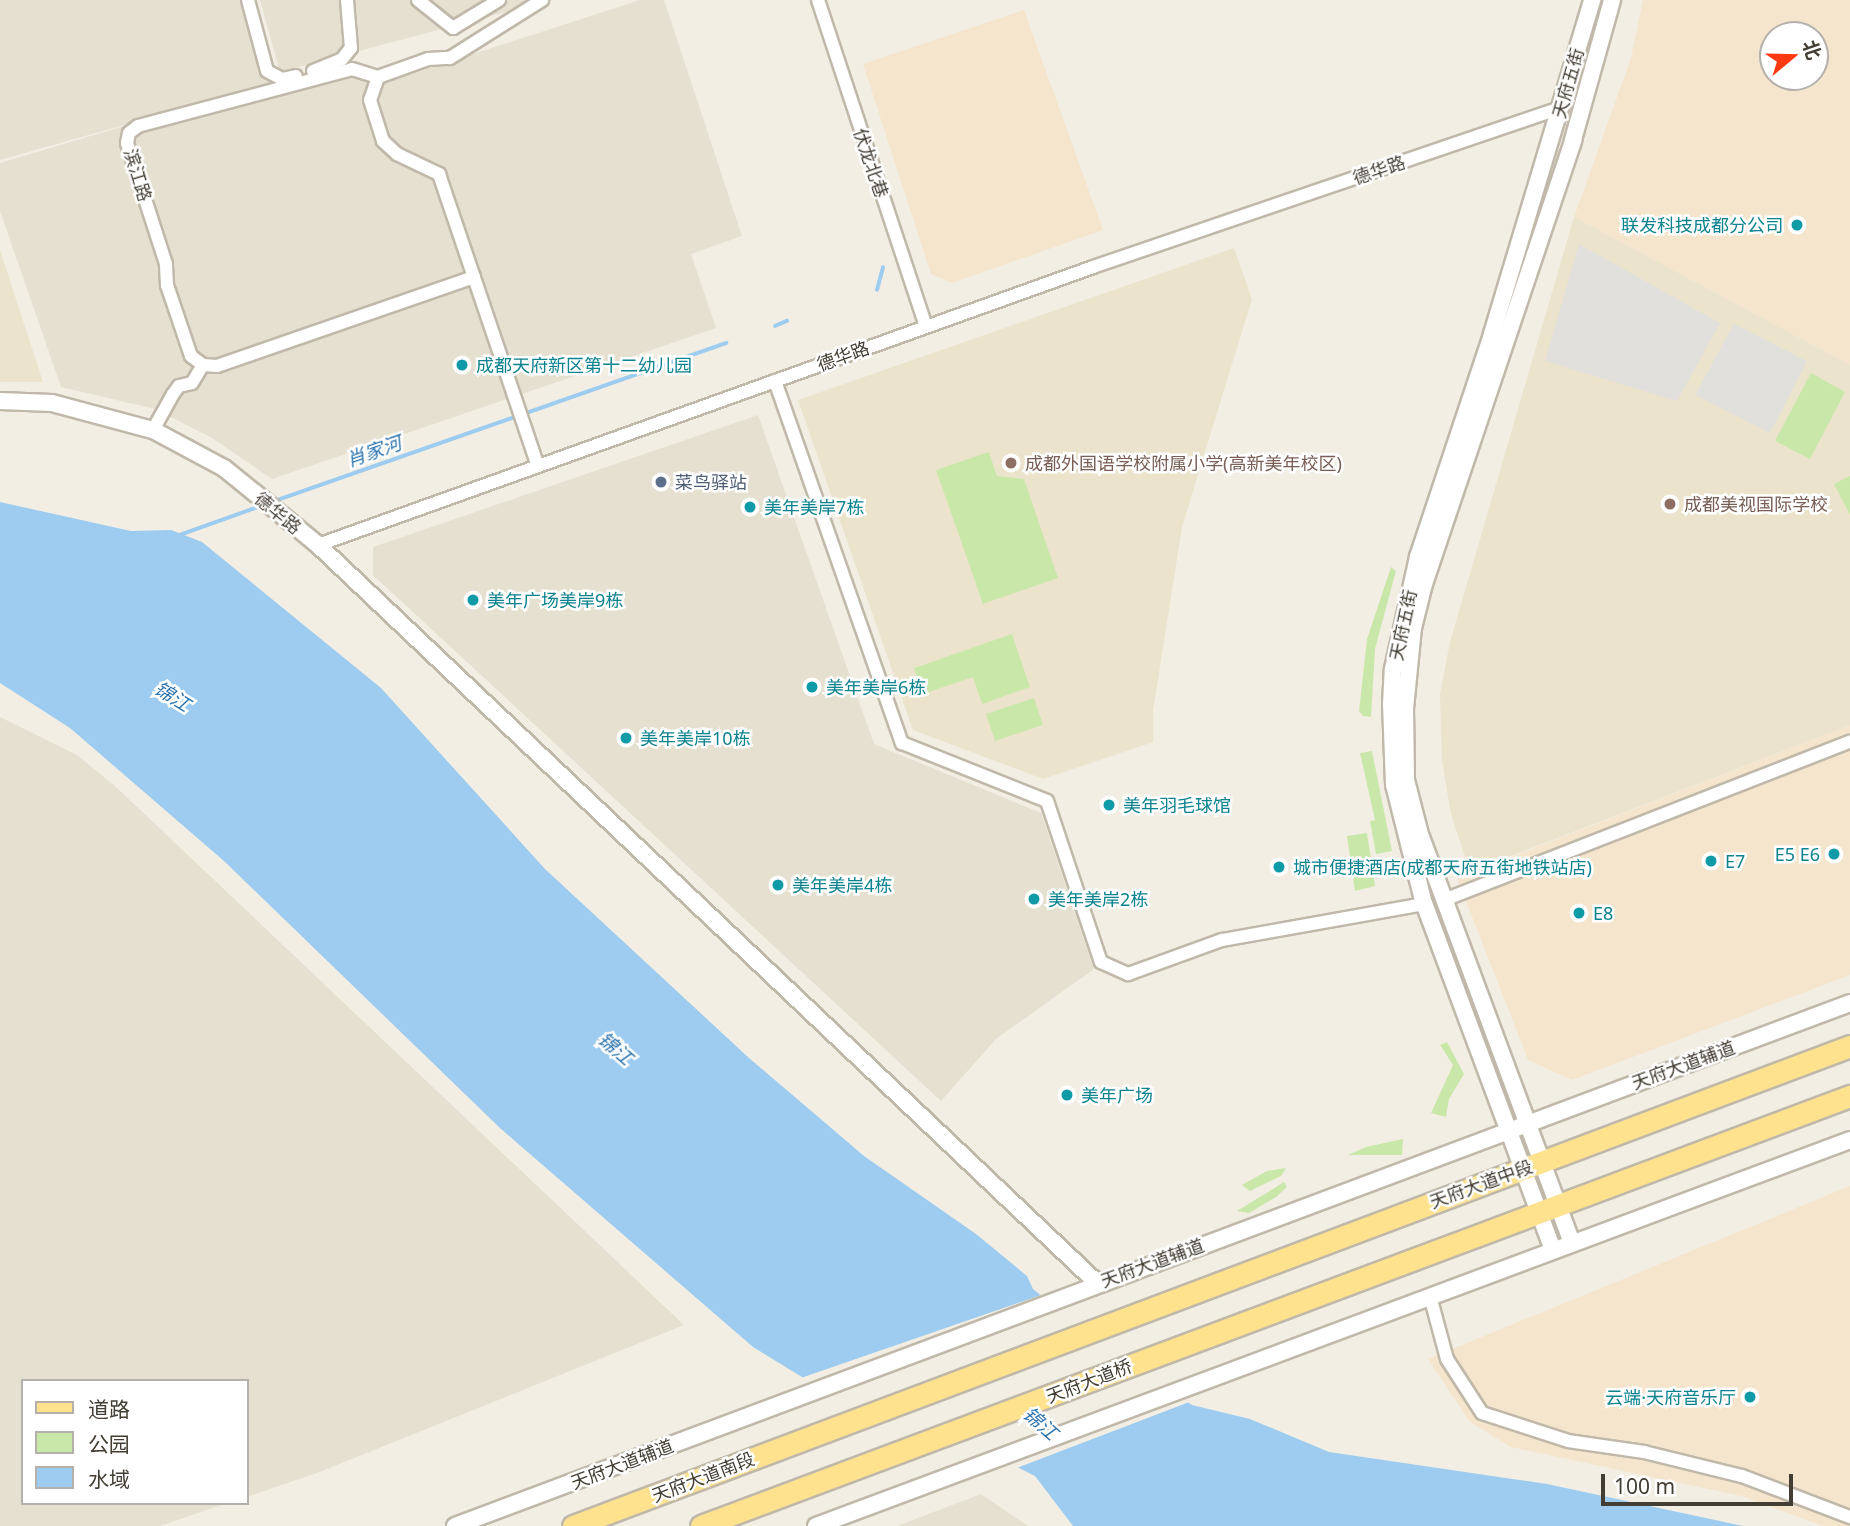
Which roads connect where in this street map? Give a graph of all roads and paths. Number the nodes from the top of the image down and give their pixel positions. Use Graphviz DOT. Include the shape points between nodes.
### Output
graph roads {
  1 [pos="248,0"];
  2 [pos="347,0"];
  3 [pos="418,0"];
  4 [pos="499,0"];
  5 [pos="542,0"];
  6 [pos="818,0"];
  7 [pos="1592,0"];
  8 [pos="1612,0"];
  9 [pos="378,77"];
  10 [pos="1562,107"];
  11 [pos="474,277"];
  12 [pos="926,326"];
  13 [pos="203,365"];
  14 [pos="775,381"];
  15 [pos="0,401"];
  16 [pos="153,430"];
  17 [pos="538,466"];
  18 [pos="318,545"];
  19 [pos="1850,742"];
  20 [pos="1444,900"];
  21 [pos="1424,904"];
  22 [pos="1850,1003"];
  23 [pos="1850,1046"];
  24 [pos="1850,1096"];
  25 [pos="1528,1123"];
  26 [pos="1508,1130"];
  27 [pos="1850,1140"];
  28 [pos="1532,1165"];
  29 [pos="1548,1209"];
  30 [pos="1572,1243"];
  31 [pos="1553,1251"];
  32 [pos="1097,1283"];
  33 [pos="1430,1296"];
  34 [pos="834,1427"];
  35 [pos="1850,1517"];
  36 [pos="455,1526"];
  37 [pos="572,1526"];
  38 [pos="701,1526"];
  39 [pos="816,1526"];
  1 -- 2 [label="street" via="267,71 282,79 324,68 351,48"];
  3 -- 4 [label="street" via="453,28"];
  5 -- 9 [label="street, 滨江路" via="450,58 428,59"];
  6 -- 12 [label="street, 伏龙北巷"];
  7 -- 10 [label="street, 天府五街"];
  8 -- 20 [label="street, 天府五街" via="1573,140 1413,628 1405,709 1406,780"];
  9 -- 11 [label="street" via="370,100 383,141 397,154 439,174"];
  9 -- 13 [label="street, 滨江路" via="352,69 138,126 129,133 127,143 166,264 167,285 191,356"];
  10 -- 12 [label="street, 德华路"];
  10 -- 21 [label="street, 天府五街" via="1418,557 1393,669 1390,730 1394,785"];
  11 -- 13 [label="street" via="217,366"];
  11 -- 17 [label="street"];
  12 -- 14 [label="street, 德华路"];
  13 -- 16 [label="street" via="192,383 179,386"];
  14 -- 17 [label="street, 德华路"];
  14 -- 21 [label="street" via="902,743 1048,801 1101,962 1128,974 1222,940"];
  15 -- 16 [label="street" via="52,403"];
  16 -- 18 [label="street, 德华路" via="224,468"];
  17 -- 18 [label="street, 德华路"];
  18 -- 32 [label="street"];
  19 -- 20 [label="street"];
  20 -- 25 [label="street, 天府五街"];
  21 -- 26 [label="street, 天府五街"];
  22 -- 25 [label="street, 天府大道辅道"];
  23 -- 28 [label="main road, 天府大道中段"];
  24 -- 29 [label="main road"];
  25 -- 26 [label="street, 天府大道辅道"];
  25 -- 28 [label="street, 天府五街"];
  26 -- 28 [label="street, 天府五街"];
  26 -- 32 [label="street, 天府大道辅道"];
  27 -- 30 [label="street"];
  28 -- 29 [label="street, 天府五街"];
  28 -- 34 [label="main road, 天府大道中段"];
  29 -- 30 [label="street, 天府五街"];
  29 -- 31 [label="street, 天府五街"];
  29 -- 38 [label="main road, 天府大道桥"];
  30 -- 31 [label="street"];
  31 -- 33 [label="street"];
  32 -- 36 [label="street, 天府大道辅道"];
  33 -- 35 [label="street" via="1447,1359 1482,1413 1568,1441 1644,1452 1742,1476"];
  33 -- 39 [label="street"];
  34 -- 37 [label="main road, 天府大道南段"];
}
